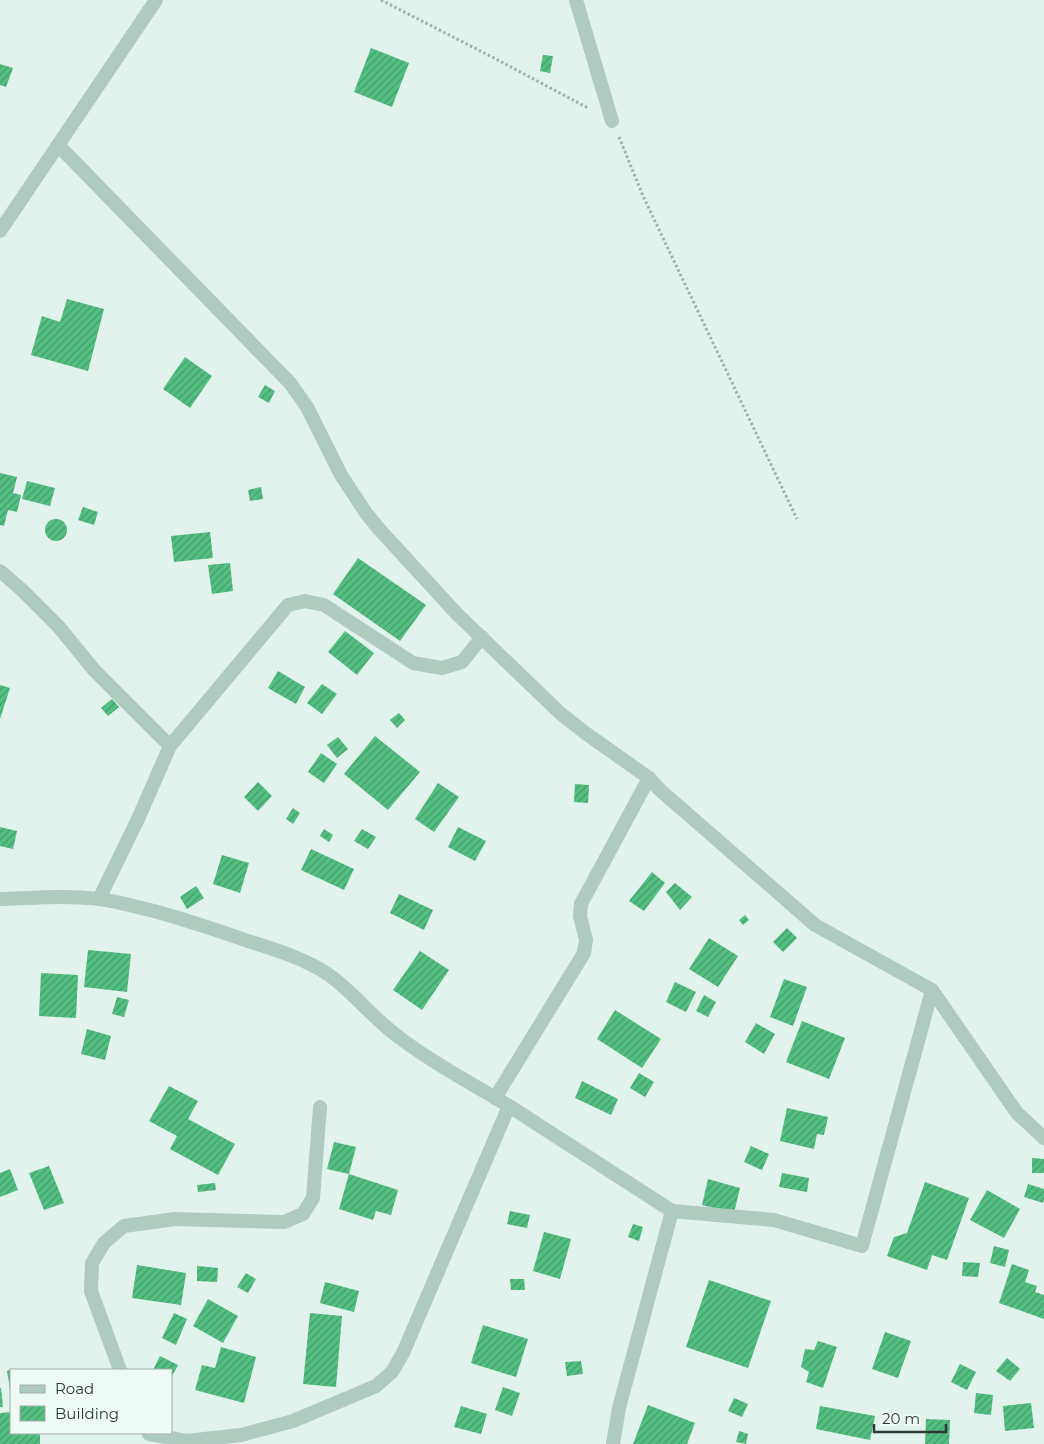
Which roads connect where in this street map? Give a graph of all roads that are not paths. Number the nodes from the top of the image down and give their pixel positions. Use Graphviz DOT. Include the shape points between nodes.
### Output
graph roads {
  1 [pos="156,0"];
  2 [pos="576,0"];
  3 [pos="612,121"];
  4 [pos="58,145"];
  5 [pos="0,231"];
  6 [pos="0,571"];
  7 [pos="482,637"];
  8 [pos="170,746"];
  9 [pos="649,778"];
  10 [pos="0,899"];
  11 [pos="99,899"];
  12 [pos="932,990"];
  13 [pos="495,1098"];
  14 [pos="508,1106"];
  15 [pos="320,1107"];
  16 [pos="1044,1138"];
  17 [pos="672,1211"];
  18 [pos="120,1369"];
  19 [pos="152,1437"];
  20 [pos="613,1444"];
  1 -- 4 [label="street"];
  2 -- 3 [label="street"];
  4 -- 5 [label="street"];
  4 -- 7 [label="street" via="290,383 307,407 341,475 366,513 457,614"];
  6 -- 8 [label="street" via="59,627 94,670"];
  7 -- 8 [label="street" via="462,662 442,668 414,663 324,605 305,601 288,605"];
  7 -- 9 [label="street" via="560,713"];
  8 -- 11 [label="street"];
  9 -- 12 [label="street" via="815,924"];
  9 -- 13 [label="street" via="581,904 580,916 586,940 584,953"];
  10 -- 11 [label="street"];
  11 -- 13 [label="street" via="202,925 310,964 345,988 396,1035"];
  12 -- 16 [label="street" via="1017,1113"];
  12 -- 17 [label="street" via="862,1246 774,1220"];
  13 -- 14 [label="street"];
  14 -- 17 [label="street"];
  14 -- 19 [label="street" via="392,1372 376,1386 293,1421 241,1434 186,1441"];
  15 -- 18 [label="street" via="313,1198 303,1214 284,1222 175,1219 124,1226 104,1243 92,1263 91,1291"];
  17 -- 20 [label="street" via="619,1408"];
}
